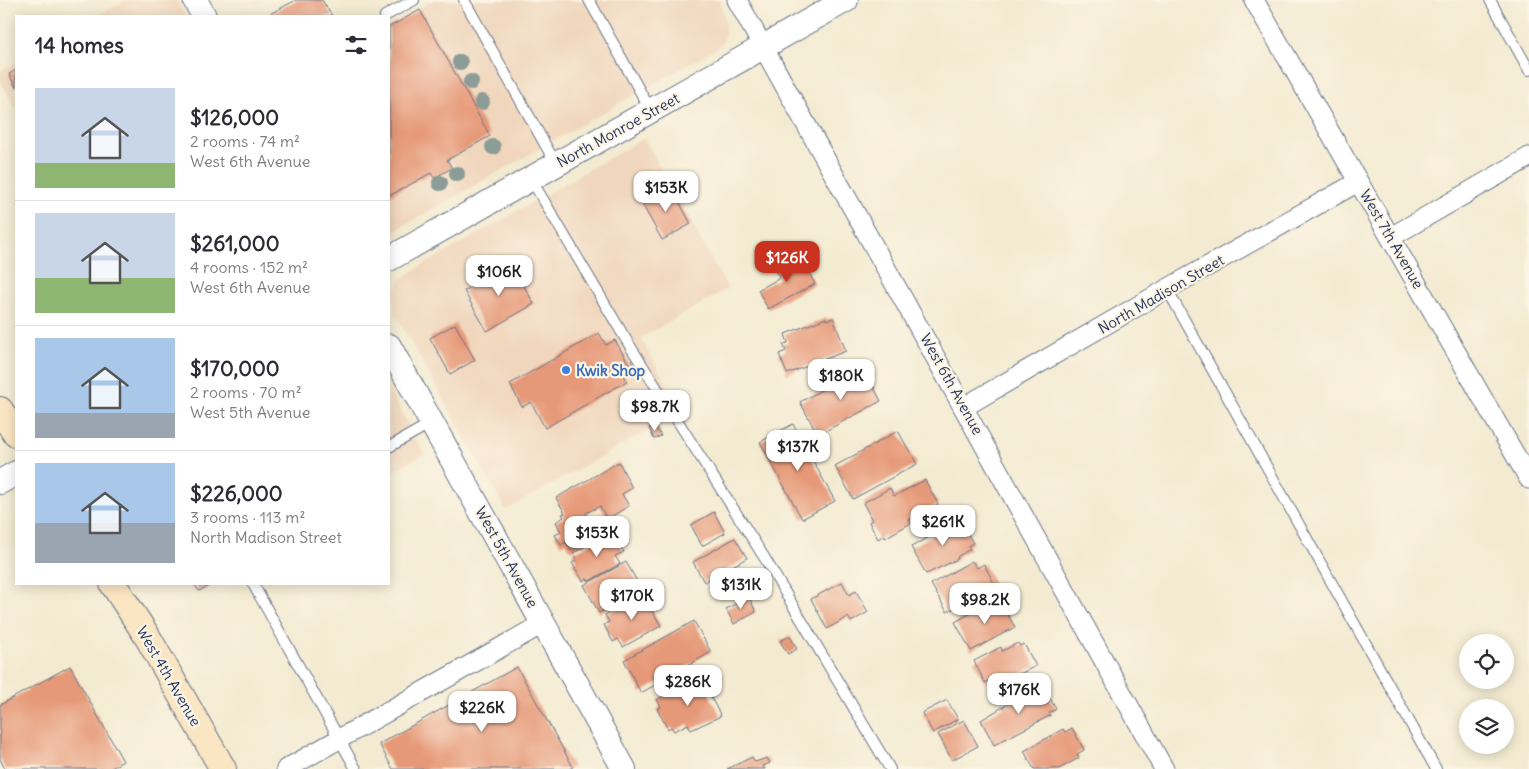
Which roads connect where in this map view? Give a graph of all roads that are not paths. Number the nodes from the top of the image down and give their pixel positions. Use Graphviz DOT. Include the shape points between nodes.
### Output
graph roads {
  1 [pos="195,0"];
  2 [pos="414,0"];
  3 [pos="464,0"];
  4 [pos="589,0"];
  5 [pos="737,0"];
  6 [pos="846,0"];
  7 [pos="1254,0"];
  8 [pos="1490,0"];
  9 [pos="203,15"];
  10 [pos="387,15"];
  11 [pos="764,47"];
  12 [pos="1529,70"];
  13 [pos="651,111"];
  14 [pos="1529,158"];
  15 [pos="556,164"];
  16 [pos="531,179"];
  17 [pos="1358,182"];
  18 [pos="1391,237"];
  19 [pos="390,258"];
  20 [pos="1167,289"];
  21 [pos="390,350"];
  22 [pos="964,407"];
  23 [pos="432,423"];
  24 [pos="390,446"];
  25 [pos="15,473"];
  26 [pos="1529,478"];
  27 [pos="0,482"];
  28 [pos="114,585"];
  29 [pos="254,585"];
  30 [pos="544,622"];
  31 [pos="339,739"];
  32 [pos="307,764"];
  33 [pos="222,769"];
  34 [pos="286,769"];
  35 [pos="356,769"];
  36 [pos="624,769"];
  37 [pos="890,769"];
  38 [pos="1164,769"];
  39 [pos="1436,769"];
  1 -- 9 [label="street"];
  2 -- 10 [label="lane"];
  3 -- 15 [label="lane"];
  4 -- 13 [label="lane"];
  5 -- 11 [label="street, West 6th Avenue"];
  6 -- 11 [label="street, North Monroe Street"];
  7 -- 17 [label="street, West 7th Avenue"];
  8 -- 12 [label="lane"];
  11 -- 13 [label="street, North Monroe Street"];
  11 -- 22 [label="street, West 6th Avenue"];
  13 -- 15 [label="street, North Monroe Street"];
  14 -- 18 [label="street"];
  15 -- 16 [label="street, North Monroe Street"];
  16 -- 19 [label="street, North Monroe Street"];
  16 -- 37 [label="lane" via="625,338 764,557"];
  17 -- 18 [label="street, West 7th Avenue"];
  17 -- 20 [label="street, North Madison Street"];
  18 -- 26 [label="street, West 7th Avenue"];
  20 -- 22 [label="street, North Madison Street"];
  20 -- 39 [label="lane"];
  21 -- 23 [label="street, West 5th Avenue"];
  22 -- 38 [label="street, West 6th Avenue"];
  23 -- 24 [label="lane"];
  23 -- 30 [label="street, West 5th Avenue"];
  25 -- 27 [label="street"];
  28 -- 33 [label="main road, West 4th Avenue" via="147,636"];
  29 -- 31 [label="lane"];
  30 -- 31 [label="street"];
  30 -- 36 [label="street, West 5th Avenue"];
  31 -- 32 [label="street"];
  31 -- 35 [label="lane"];
  32 -- 34 [label="street"];
}
